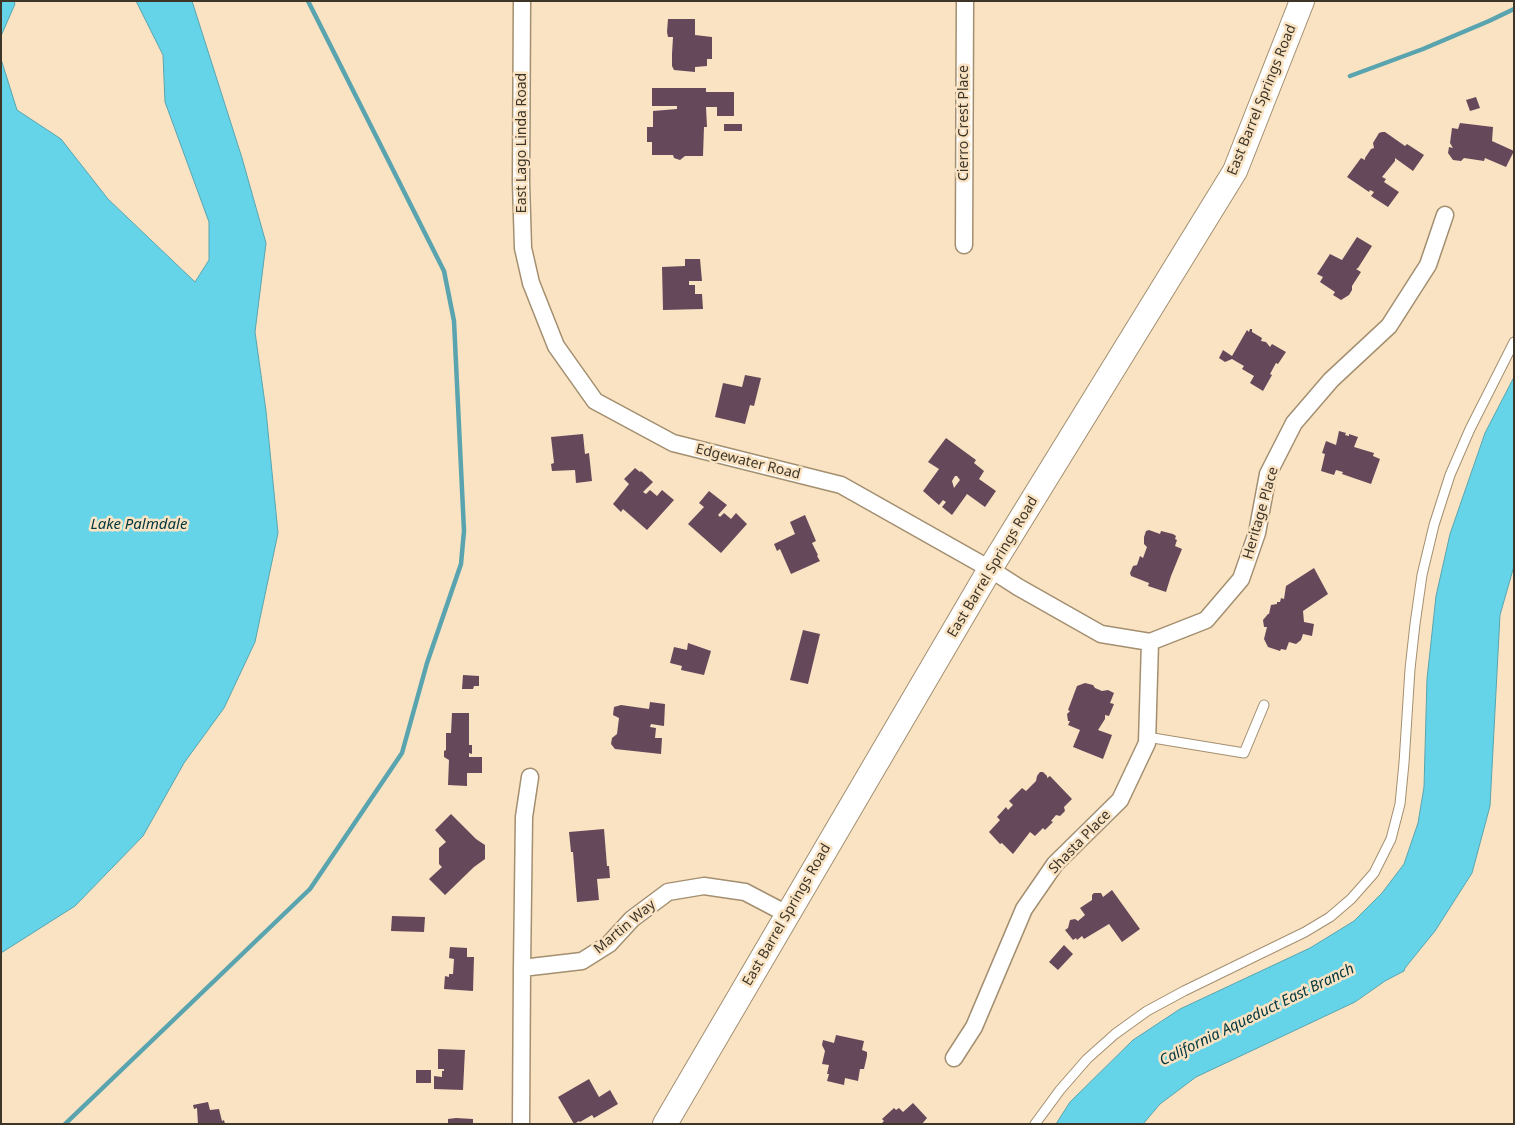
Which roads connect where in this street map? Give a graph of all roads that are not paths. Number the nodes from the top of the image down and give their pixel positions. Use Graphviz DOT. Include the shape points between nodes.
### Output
graph roads {
  1 [pos="522,1"];
  2 [pos="965,1"];
  3 [pos="1302,1"];
  4 [pos="1445,215"];
  5 [pos="964,245"];
  6 [pos="531,283"];
  7 [pos="1514,342"];
  8 [pos="990,569"];
  9 [pos="1150,642"];
  10 [pos="1264,705"];
  11 [pos="1148,737"];
  12 [pos="530,777"];
  13 [pos="787,914"];
  14 [pos="522,968"];
  15 [pos="954,1058"];
  16 [pos="521,1124"];
  17 [pos="665,1124"];
  18 [pos="1035,1124"];
  1 -- 6 [label="street, East Lago Linda Road" via="523,248"];
  2 -- 5 [label="street, Cierro Crest Place"];
  3 -- 8 [label="street, East Barrel Springs Road" via="1235,171"];
  4 -- 9 [label="street, Heritage Place" via="1428,265 1389,326 1330,380 1294,423 1268,474 1257,533 1241,579 1206,620"];
  6 -- 8 [label="street, Edgewater Road" via="556,346 595,401 673,443 840,485"];
  7 -- 18 [label="lane" via="1470,429 1450,475 1434,525 1414,624 1400,804 1391,840 1374,873 1330,917 1147,1010 1087,1059"];
  8 -- 9 [label="street, Edgewater Road" via="1101,634"];
  8 -- 13 [label="street, East Barrel Springs Road"];
  9 -- 11 [label="street, Shasta Place"];
  10 -- 11 [label="lane" via="1244,753"];
  11 -- 15 [label="street, Shasta Place" via="1120,800 1056,864 1024,909 974,1027"];
  12 -- 14 [label="street" via="524,818"];
  13 -- 14 [label="street, Martin Way" via="745,892 704,886 668,892 632,919 609,944 582,961"];
  13 -- 17 [label="street, East Barrel Springs Road"];
  14 -- 16 [label="street"];
}
